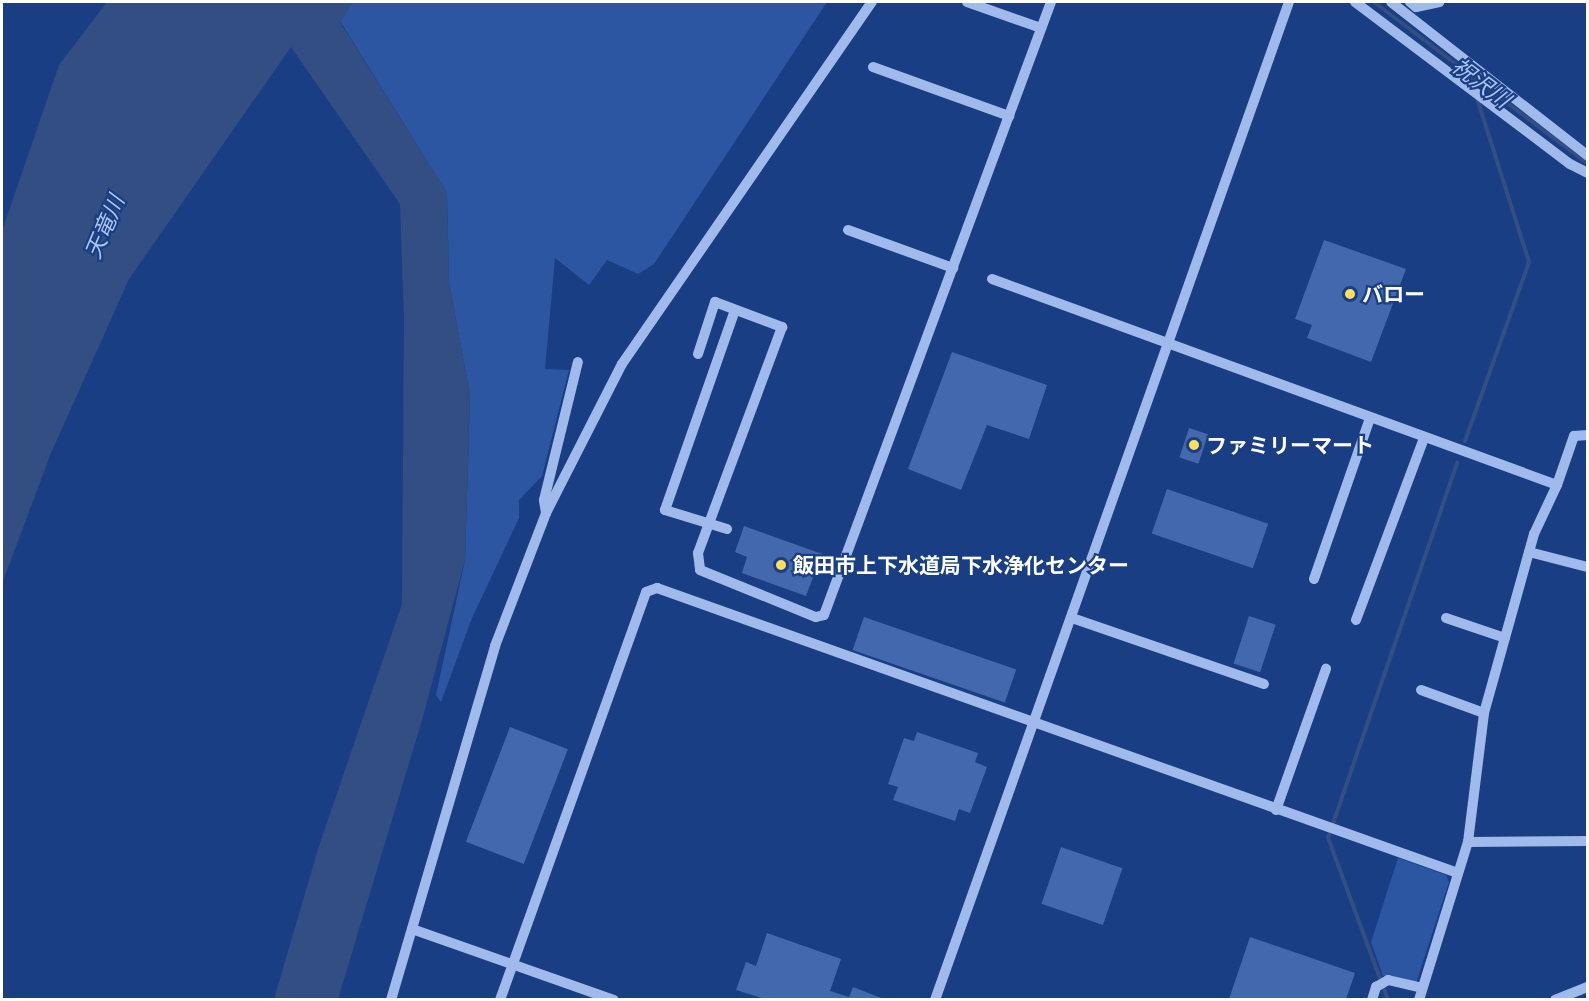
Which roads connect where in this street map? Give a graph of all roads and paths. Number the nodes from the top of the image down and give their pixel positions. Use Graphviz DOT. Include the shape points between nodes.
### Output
graph roads {
  1 [pos="872,2"];
  2 [pos="967,2"];
  3 [pos="1051,2"];
  4 [pos="1290,2"];
  5 [pos="1355,2"];
  6 [pos="1391,2"];
  7 [pos="1410,2"];
  8 [pos="1439,2"];
  9 [pos="1041,28"];
  10 [pos="873,68"];
  11 [pos="1009,116"];
  12 [pos="1558,136"];
  13 [pos="1548,147"];
  14 [pos="1587,156"];
  15 [pos="1587,172"];
  16 [pos="848,230"];
  17 [pos="953,268"];
  18 [pos="992,279"];
  19 [pos="735,310"];
  20 [pos="1167,345"];
  21 [pos="698,354"];
  22 [pos="578,362"];
  23 [pos="1370,418"];
  24 [pos="1587,435"];
  25 [pos="1424,438"];
  26 [pos="1557,485"];
  27 [pos="546,513"];
  28 [pos="709,524"];
  29 [pos="726,529"];
  30 [pos="1529,552"];
  31 [pos="1587,567"];
  32 [pos="1314,579"];
  33 [pos="1072,618"];
  34 [pos="1446,618"];
  35 [pos="1356,620"];
  36 [pos="1504,638"];
  37 [pos="1326,669"];
  38 [pos="1264,684"];
  39 [pos="1421,690"];
  40 [pos="1484,713"];
  41 [pos="1035,723"];
  42 [pos="1276,810"];
  43 [pos="1587,841"];
  44 [pos="1468,842"];
  45 [pos="1458,873"];
  46 [pos="412,929"];
  47 [pos="513,963"];
  48 [pos="1587,987"];
  49 [pos="1421,994"];
  50 [pos="391,999"];
  51 [pos="500,999"];
  52 [pos="614,999"];
  53 [pos="935,999"];
  54 [pos="1372,999"];
  55 [pos="1555,999"];
  1 -- 27 [label="street" via="622,364"];
  2 -- 9 [label="street"];
  3 -- 9 [label="street"];
  4 -- 20 [label="street"];
  5 -- 13 [label="street"];
  6 -- 12 [label="street"];
  7 -- 8 [label="street" via="1416,7"];
  9 -- 11 [label="street"];
  10 -- 11 [label="street"];
  11 -- 17 [label="street"];
  12 -- 13 [label="street"];
  12 -- 14 [label="street"];
  13 -- 15 [label="street"];
  16 -- 17 [label="street"];
  17 -- 28 [label="street" via="824,615 816,617 700,570 698,553"];
  18 -- 20 [label="street"];
  19 -- 21 [label="street" via="715,302"];
  19 -- 28 [label="street" via="665,510"];
  19 -- 28 [label="street" via="782,327"];
  20 -- 23 [label="street"];
  20 -- 33 [label="street"];
  22 -- 27 [label="street" via="544,500"];
  23 -- 25 [label="street"];
  23 -- 32 [label="street"];
  24 -- 26 [label="street" via="1574,436"];
  25 -- 26 [label="street"];
  25 -- 35 [label="street"];
  26 -- 30 [label="street"];
  27 -- 46 [label="street" via="495,646"];
  28 -- 29 [label="street"];
  30 -- 31 [label="street"];
  30 -- 36 [label="street"];
  33 -- 38 [label="street"];
  33 -- 41 [label="street"];
  34 -- 36 [label="street"];
  36 -- 40 [label="street"];
  37 -- 42 [label="street"];
  39 -- 40 [label="street"];
  40 -- 44 [label="street"];
  41 -- 42 [label="street"];
  41 -- 47 [label="street" via="657,588 646,592"];
  41 -- 53 [label="street"];
  42 -- 45 [label="street"];
  43 -- 44 [label="street"];
  44 -- 45 [label="street"];
  45 -- 49 [label="street"];
  46 -- 47 [label="street"];
  46 -- 50 [label="street"];
  47 -- 51 [label="street"];
  47 -- 52 [label="street"];
  48 -- 55 [label="street"];
  49 -- 54 [label="street" via="1383,982"];
}
